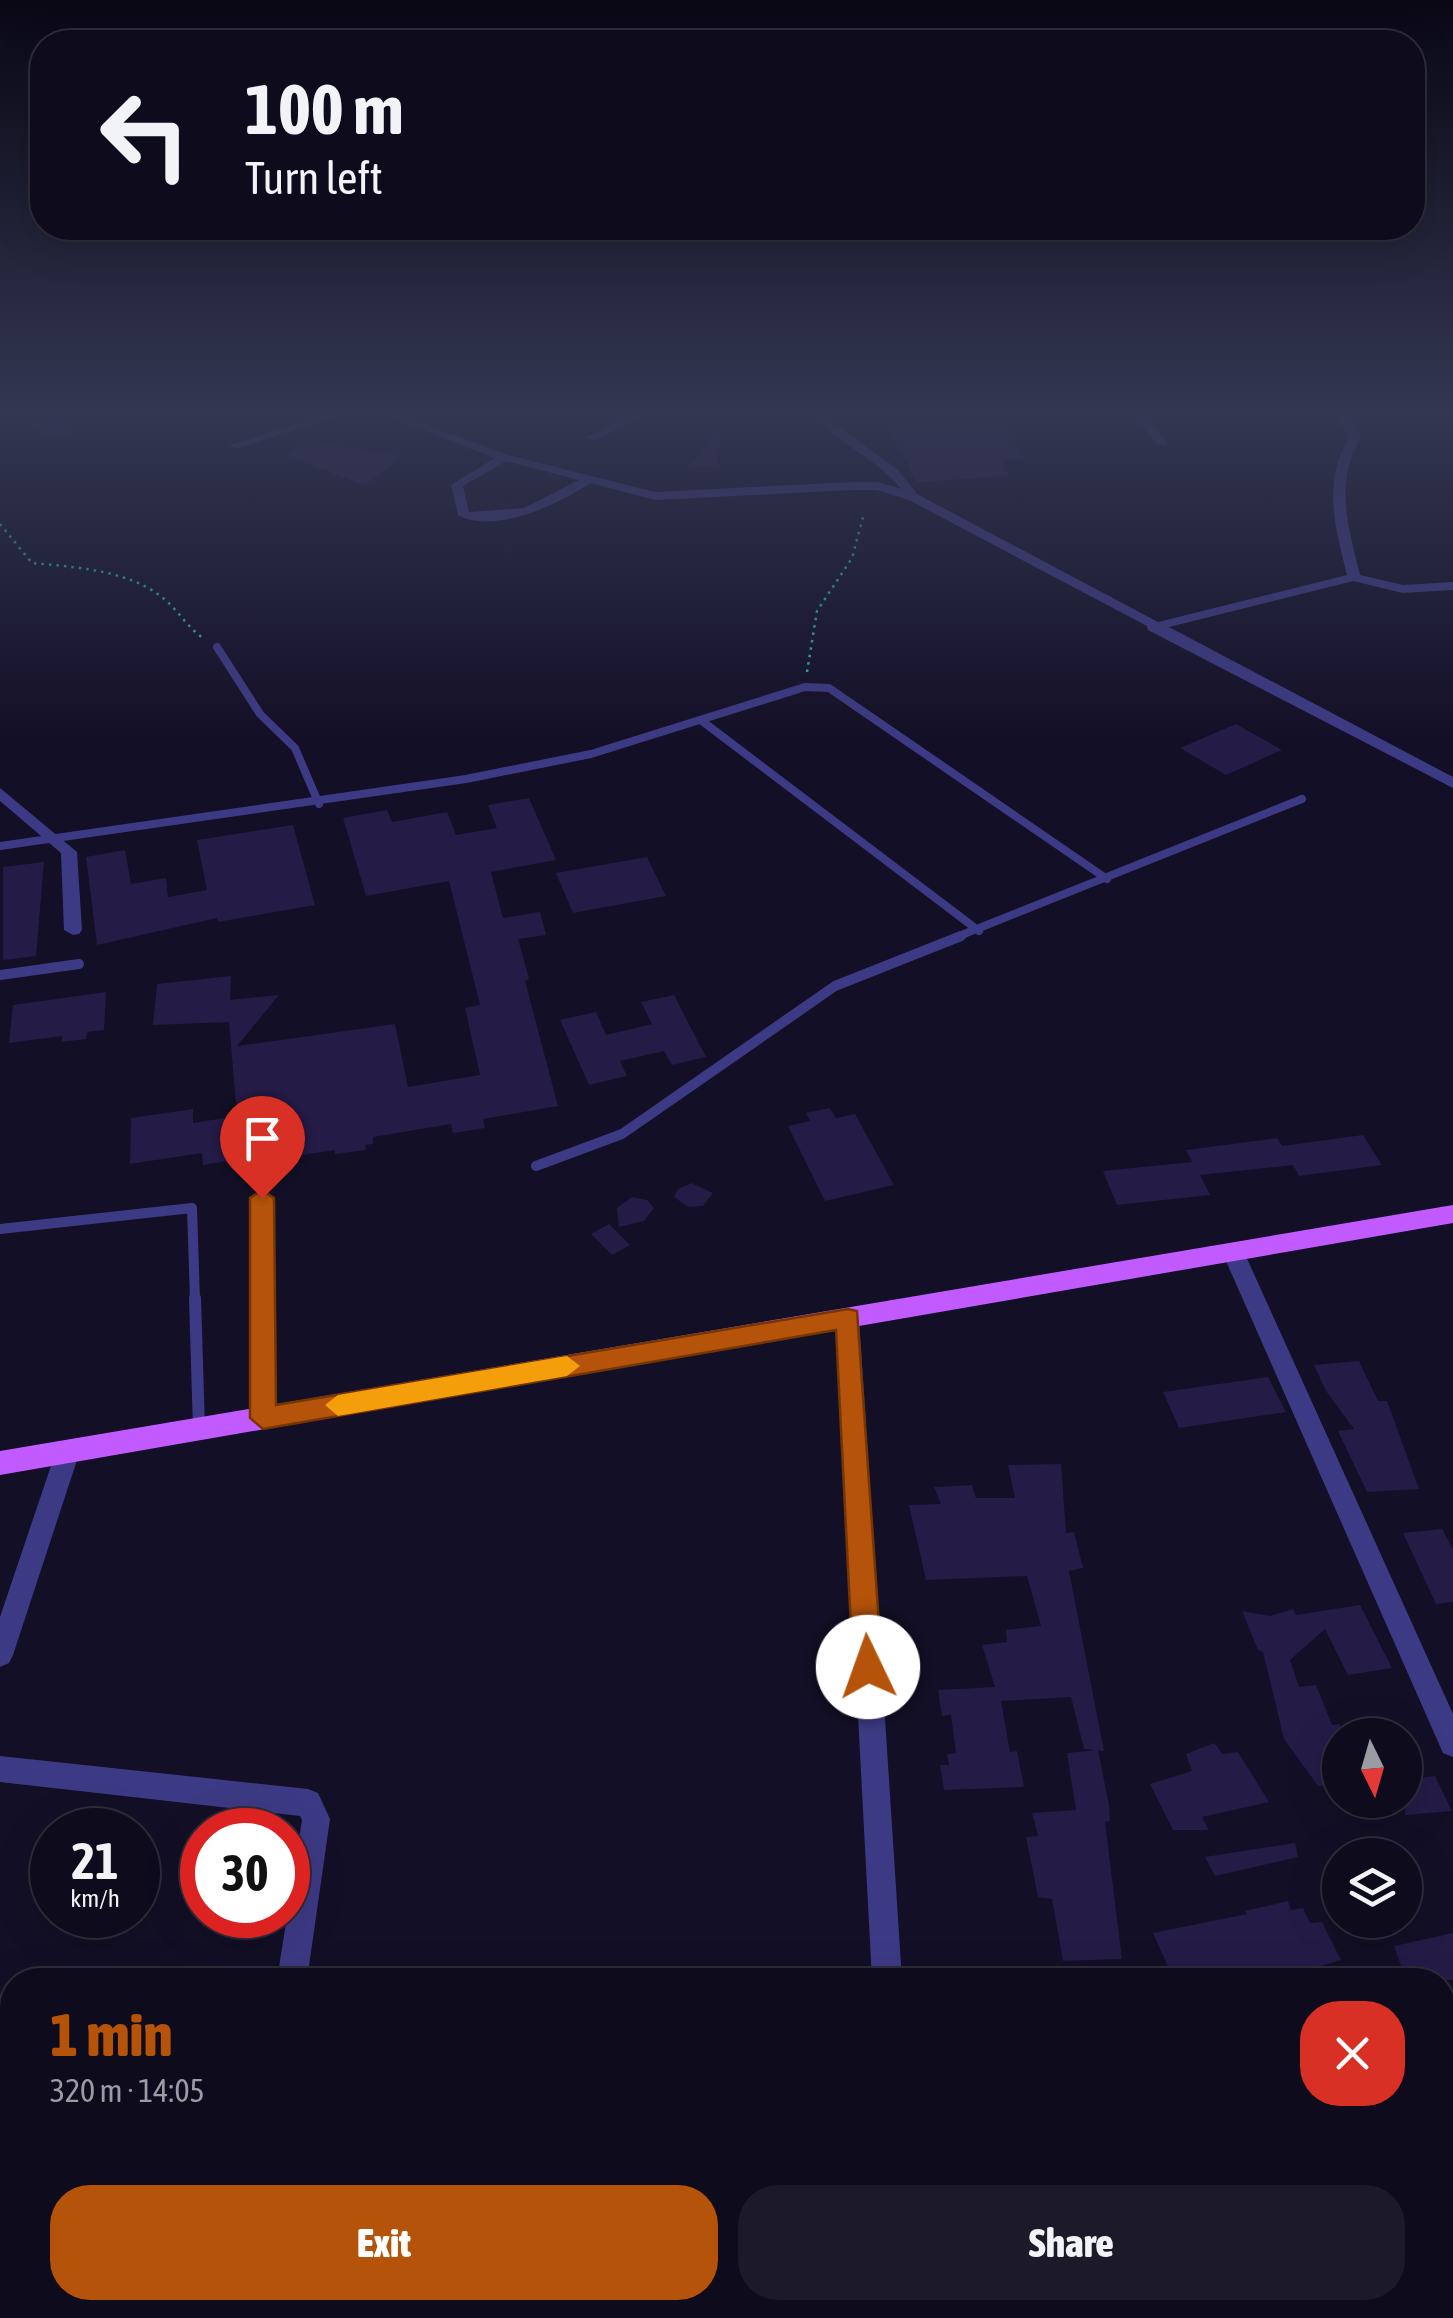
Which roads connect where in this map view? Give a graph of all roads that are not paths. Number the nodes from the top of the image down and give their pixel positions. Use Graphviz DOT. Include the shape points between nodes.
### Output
graph roads {
  1 [pos="961,523"];
  2 [pos="1341,523"];
  3 [pos="1354,576"];
  4 [pos="1453,586"];
  5 [pos="1153,627"];
  6 [pos="218,647"];
  7 [pos="702,721"];
  8 [pos="1453,783"];
  9 [pos="0,793"];
  10 [pos="1302,798"];
  11 [pos="320,804"];
  12 [pos="56,838"];
  13 [pos="0,846"];
  14 [pos="1107,879"];
  15 [pos="73,930"];
  16 [pos="979,931"];
  17 [pos="79,964"];
  18 [pos="0,975"];
  19 [pos="536,1166"];
  20 [pos="262,1198"];
  21 [pos="1453,1214"];
  22 [pos="0,1228"];
  23 [pos="1233,1252"];
  24 [pos="848,1318"];
  25 [pos="263,1418"];
  26 [pos="199,1429"];
  27 [pos="68,1452"];
  28 [pos="0,1463"];
  29 [pos="0,1655"];
  30 [pos="1453,1744"];
  31 [pos="0,1770"];
  32 [pos="294,1968"];
  33 [pos="886,1968"];
  1 -- 5 [label="street"];
  2 -- 3 [label="street"];
  3 -- 4 [label="street" via="1381,588"];
  3 -- 5 [label="street"];
  5 -- 8 [label="street"];
  6 -- 11 [label="lane" via="260,714 295,748"];
  7 -- 11 [label="lane" via="591,754"];
  7 -- 14 [label="lane" via="804,687 829,688"];
  7 -- 16 [label="lane"];
  9 -- 12 [label="street"];
  10 -- 14 [label="lane"];
  11 -- 12 [label="lane"];
  12 -- 13 [label="lane"];
  12 -- 15 [label="street" via="70,852"];
  14 -- 16 [label="lane"];
  16 -- 19 [label="lane" via="835,986 622,1134"];
  17 -- 18 [label="lane"];
  20 -- 25 [label="lane"];
  21 -- 23 [label="main road"];
  22 -- 26 [label="lane" via="192,1208"];
  23 -- 24 [label="main road"];
  23 -- 30 [label="street"];
  24 -- 25 [label="main road"];
  24 -- 33 [label="street"];
  25 -- 26 [label="main road"];
  26 -- 27 [label="main road"];
  27 -- 28 [label="main road"];
  27 -- 29 [label="street"];
  31 -- 32 [label="street" via="308,1804 316,1819"];
}
